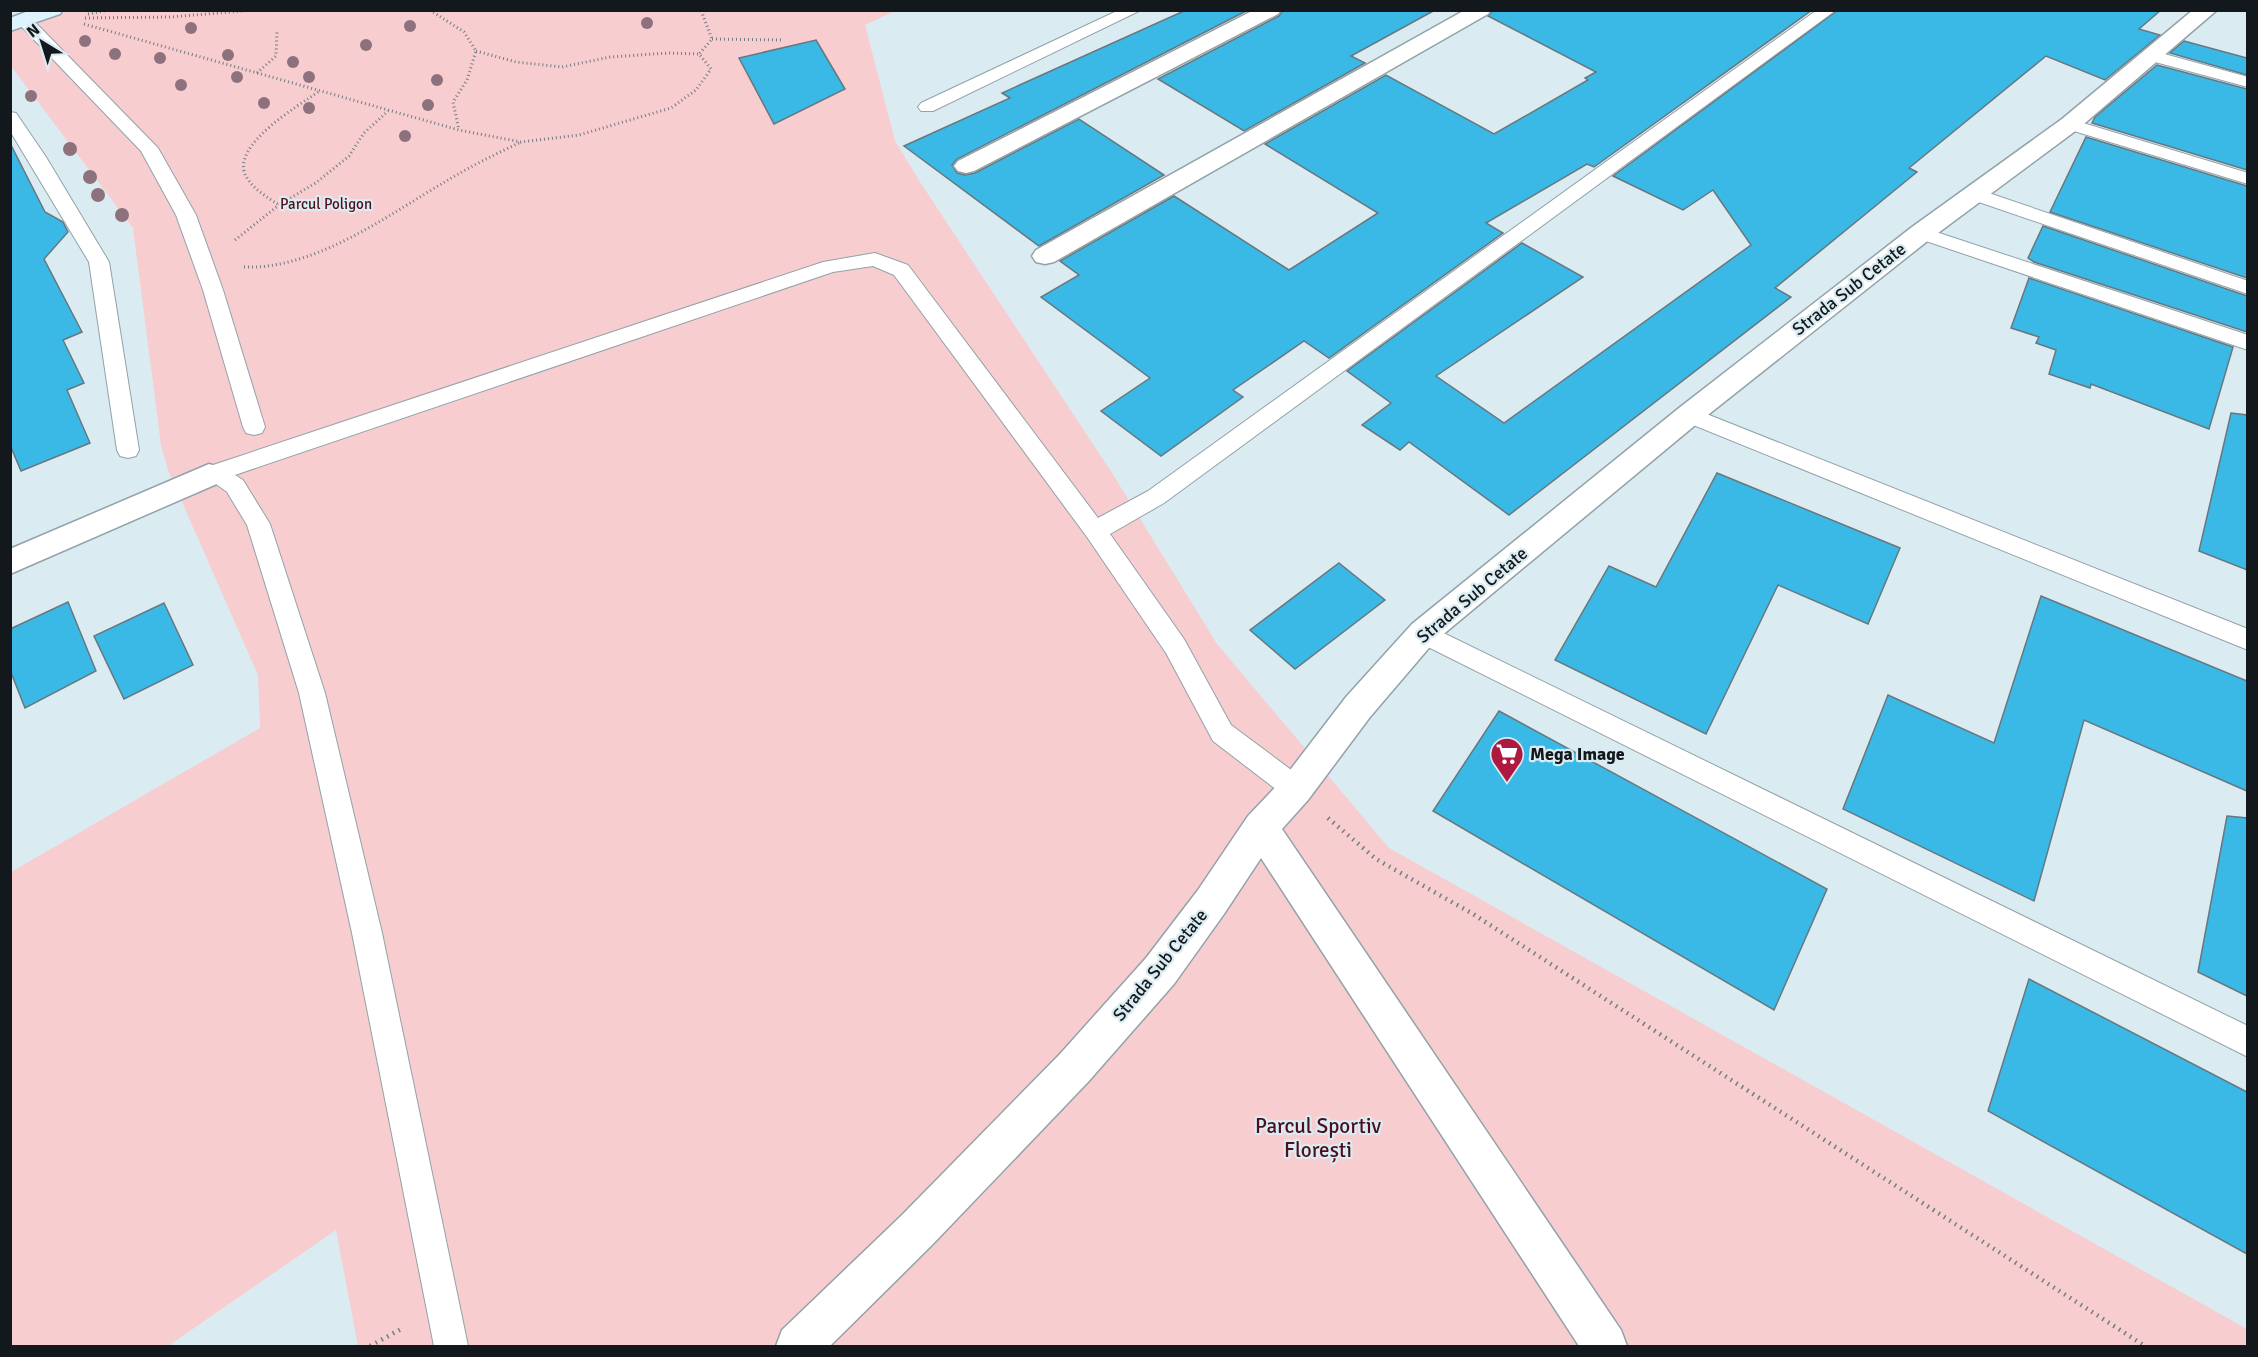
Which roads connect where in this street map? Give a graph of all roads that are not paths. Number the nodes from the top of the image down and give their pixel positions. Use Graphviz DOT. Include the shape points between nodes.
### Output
graph roads {
  1 [pos="1133,10"];
  2 [pos="1271,10"];
  3 [pos="1481,10"];
  4 [pos="1828,10"];
  5 [pos="2207,10"];
  6 [pos="58,15"];
  7 [pos="15,20"];
  8 [pos="2150,55"];
  9 [pos="2247,82"];
  10 [pos="927,107"];
  11 [pos="10,117"];
  12 [pos="2070,124"];
  13 [pos="966,166"];
  14 [pos="2247,179"];
  15 [pos="1974,194"];
  16 [pos="1921,232"];
  17 [pos="1045,256"];
  18 [pos="2247,288"];
  19 [pos="2247,344"];
  20 [pos="1689,416"];
  21 [pos="254,427"];
  22 [pos="128,450"];
  23 [pos="208,475"];
  24 [pos="1095,531"];
  25 [pos="10,562"];
  26 [pos="1423,633"];
  27 [pos="2247,640"];
  28 [pos="1296,789"];
  29 [pos="1261,826"];
  30 [pos="2247,1042"];
  31 [pos="451,1347"];
  32 [pos="798,1347"];
  33 [pos="1605,1347"];
  1 -- 10 [label="lane"];
  2 -- 13 [label="street"];
  3 -- 17 [label="street"];
  4 -- 24 [label="lane" via="1156,497"];
  5 -- 8 [label="street, Strada Sub Cetate"];
  6 -- 7 [label="main road"];
  7 -- 21 [label="lane" via="149,148 181,205 213,290"];
  8 -- 9 [label="lane"];
  8 -- 12 [label="street, Strada Sub Cetate"];
  11 -- 22 [label="lane" via="99,262"];
  12 -- 14 [label="lane"];
  12 -- 15 [label="street, Strada Sub Cetate"];
  15 -- 16 [label="street, Strada Sub Cetate"];
  15 -- 18 [label="lane"];
  16 -- 19 [label="lane"];
  16 -- 20 [label="street, Strada Sub Cetate"];
  20 -- 26 [label="street, Strada Sub Cetate"];
  20 -- 27 [label="lane"];
  23 -- 24 [label="lane" via="830,266 875,259 901,270"];
  23 -- 25 [label="street"];
  23 -- 31 [label="lane" via="221,476 235,486 258,524 312,693 369,944"];
  24 -- 28 [label="lane" via="1175,646 1222,733"];
  26 -- 28 [label="street, Strada Sub Cetate" via="1358,707"];
  26 -- 30 [label="lane"];
  28 -- 29 [label="street, Strada Sub Cetate"];
  29 -- 32 [label="street, Strada Sub Cetate" via="1160,971 1082,1059"];
  29 -- 33 [label="street"];
}
